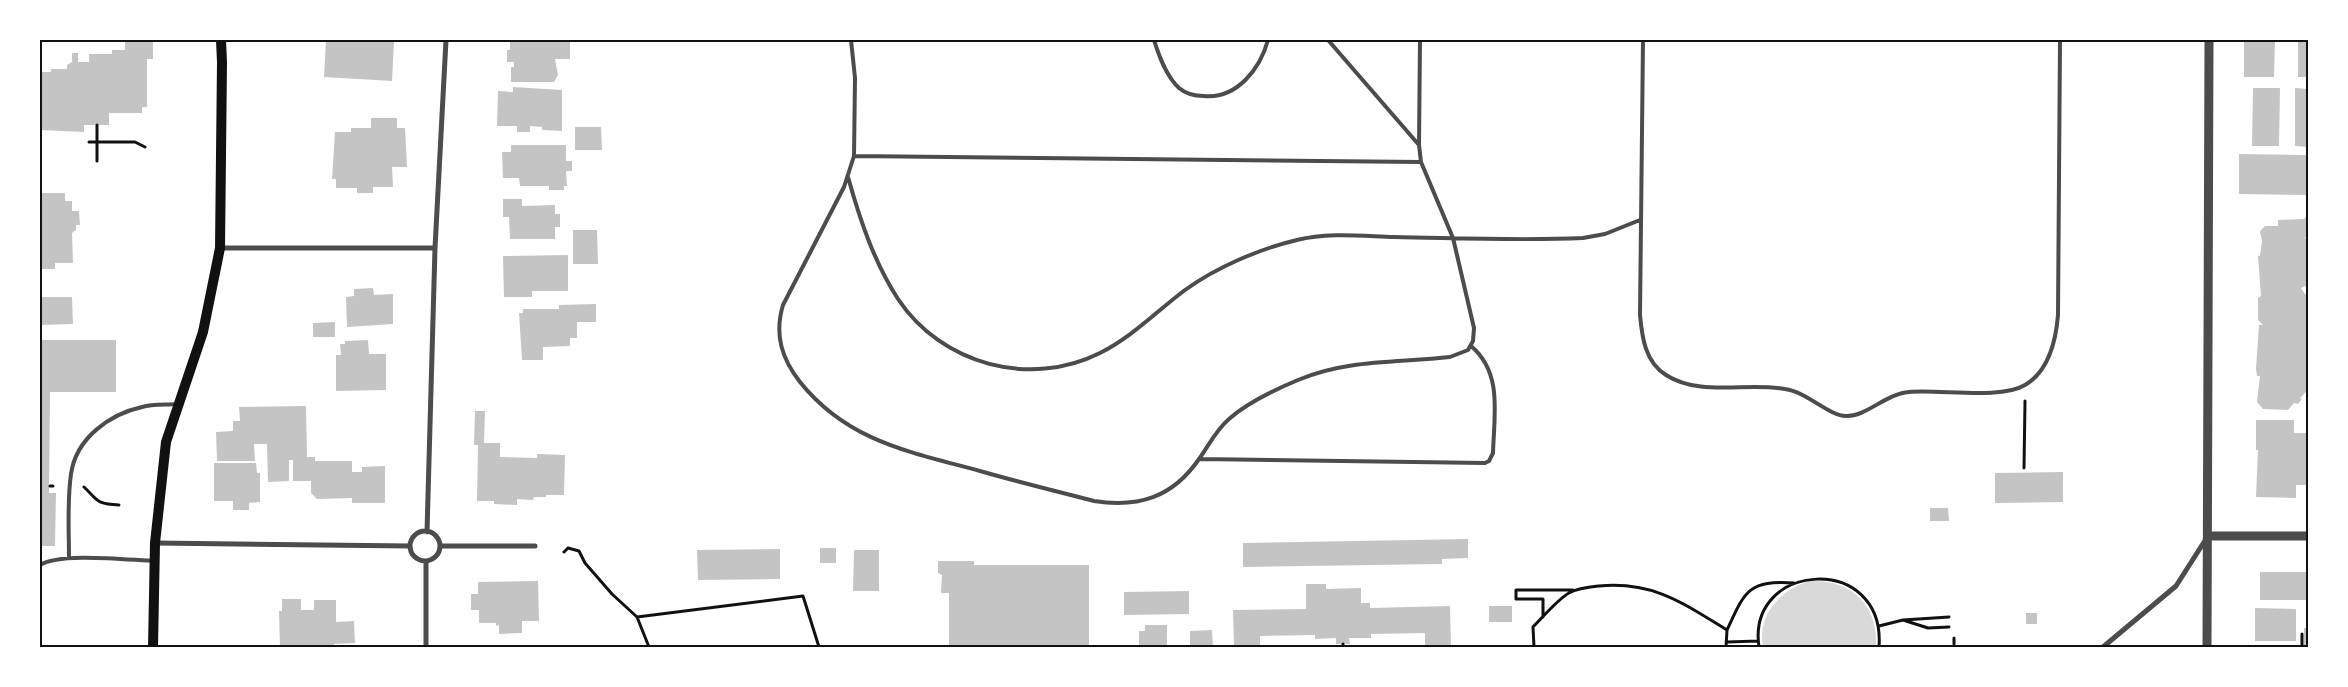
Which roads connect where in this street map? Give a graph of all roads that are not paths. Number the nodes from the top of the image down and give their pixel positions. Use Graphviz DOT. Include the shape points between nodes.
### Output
graph roads {
  1 [pos="221,40"];
  2 [pos="446,40"];
  3 [pos="851,40"];
  4 [pos="1154,40"];
  5 [pos="1268,40"];
  6 [pos="1328,40"];
  7 [pos="1420,40"];
  8 [pos="1643,40"];
  9 [pos="2060,40"];
  10 [pos="2209,40"];
  11 [pos="1419,145"];
  12 [pos="854,156"];
  13 [pos="1421,162"];
  14 [pos="848,177"];
  15 [pos="1640,220"];
  16 [pos="1453,238"];
  17 [pos="220,248"];
  18 [pos="434,248"];
  19 [pos="1471,346"];
  20 [pos="179,404"];
  21 [pos="1200,459"];
  22 [pos="426,532"];
  23 [pos="2208,536"];
  24 [pos="2308,536"];
  25 [pos="155,543"];
  26 [pos="410,546"];
  27 [pos="440,546"];
  28 [pos="535,546"];
  29 [pos="70,558"];
  30 [pos="155,561"];
  31 [pos="426,561"];
  32 [pos="40,565"];
  33 [pos="153,647"];
  34 [pos="426,647"];
  35 [pos="2103,647"];
  36 [pos="2207,647"];
  1 -- 17 [label="main road"];
  2 -- 18 [label="street"];
  3 -- 12 [label="lane" via="855,78"];
  4 -- 5 [label="lane" via="1178,87 1194,96 1207,97 1223,95 1241,85 1256,67"];
  6 -- 11 [label="lane"];
  7 -- 11 [label="lane"];
  8 -- 15 [label="lane"];
  9 -- 15 [label="lane" via="2057,330 2052,352 2025,385 1994,392 1901,393 1856,416 1844,416 1809,397 1785,389 1684,384 1660,372 1643,342"];
  10 -- 23 [label="street"];
  11 -- 13 [label="lane"];
  12 -- 13 [label="lane"];
  12 -- 14 [label="lane"];
  13 -- 16 [label="lane"];
  14 -- 16 [label="lane" via="871,248 890,285 912,315 944,345 988,364 1021,370 1061,368 1102,352 1199,281 1277,246 1324,236"];
  14 -- 21 [label="lane" via="788,293 778,326 789,368 828,412 853,429 907,451 1107,503 1136,503 1155,497 1176,485"];
  15 -- 16 [label="lane" via="1605,234 1583,238"];
  16 -- 19 [label="lane" via="1472,314 1474,336"];
  17 -- 18 [label="street"];
  17 -- 20 [label="main road" via="203,332"];
  18 -- 22 [label="street"];
  19 -- 21 [label="lane" via="1464,353 1450,357 1350,365 1297,380 1259,399 1228,420"];
  19 -- 21 [label="lane" via="1486,362 1494,387 1494,453 1485,463"];
  20 -- 25 [label="main road" via="166,442"];
  20 -- 29 [label="lane" via="143,406 118,414 91,434 77,454 71,471"];
  22 -- 26 [label="street" via="415,535"];
  22 -- 27 [label="street" via="438,538"];
  23 -- 24 [label="street"];
  23 -- 35 [label="street" via="2176,586"];
  23 -- 36 [label="street"];
  25 -- 26 [label="street"];
  25 -- 30 [label="main road"];
  26 -- 31 [label="street" via="414,557"];
  27 -- 28 [label="street"];
  27 -- 31 [label="street" via="437,557"];
  29 -- 30 [label="lane"];
  29 -- 32 [label="lane" via="46,561"];
  30 -- 33 [label="main road"];
  31 -- 34 [label="street"];
}
